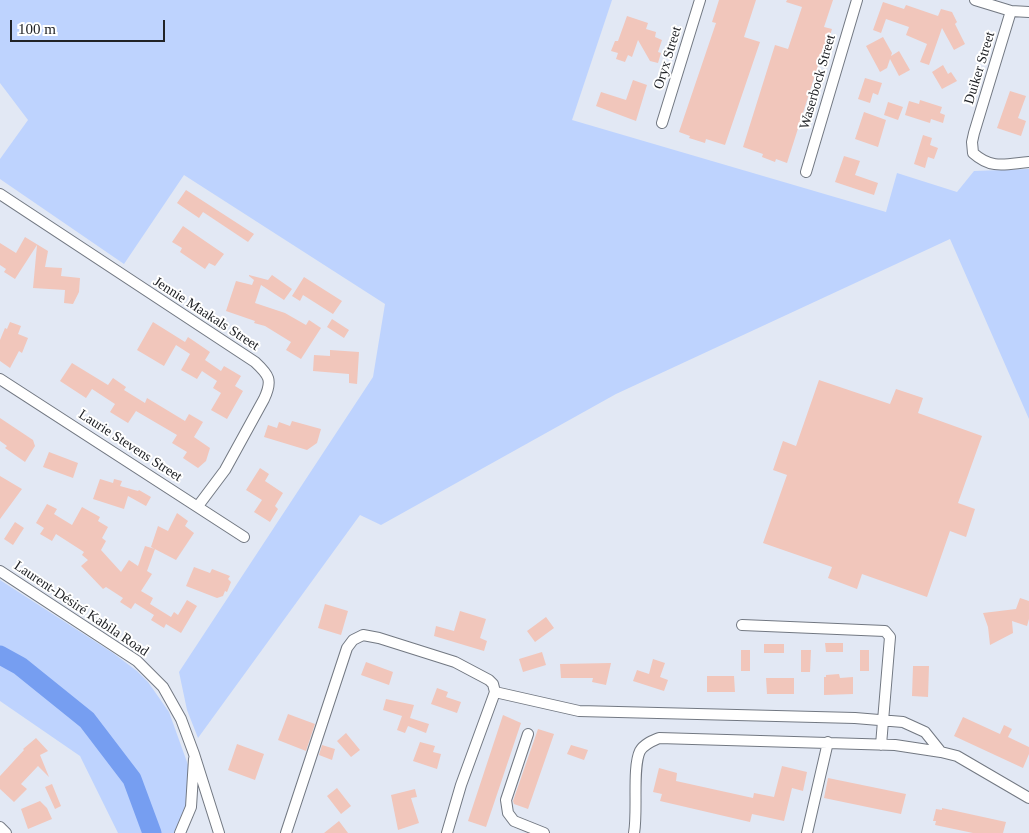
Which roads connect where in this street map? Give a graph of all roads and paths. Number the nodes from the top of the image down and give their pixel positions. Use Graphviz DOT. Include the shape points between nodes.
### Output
graph roads {
  1 [pos="700,0"];
  2 [pos="857,0"];
  3 [pos="975,0"];
  4 [pos="1011,11"];
  5 [pos="1029,12"];
  6 [pos="662,123"];
  7 [pos="1029,162"];
  8 [pos="806,172"];
  9 [pos="0,194"];
  10 [pos="0,379"];
  11 [pos="198,506"];
  12 [pos="244,537"];
  13 [pos="0,571"];
  14 [pos="742,625"];
  15 [pos="495,692"];
  16 [pos="883,720"];
  17 [pos="528,734"];
  18 [pos="828,742"];
  19 [pos="881,745"];
  20 [pos="941,752"];
  21 [pos="194,754"];
  22 [pos="1029,798"];
  23 [pos="0,827"];
  24 [pos="218,832"];
  25 [pos="6,833"];
  26 [pos="180,833"];
  27 [pos="286,833"];
  28 [pos="447,833"];
  29 [pos="544,833"];
  30 [pos="634,833"];
  31 [pos="807,833"];
  1 -- 6 [label="street, Oryx Street"];
  2 -- 8 [label="street, Waserbock Street"];
  3 -- 4 [label="street"];
  4 -- 5 [label="street"];
  4 -- 7 [label="street, Duiker Street" via="972,142 974,152 982,161 996,164"];
  9 -- 11 [label="street, Jennie Maakals Street" via="265,371 269,389 225,470"];
  10 -- 11 [label="street, Laurie Stevens Street"];
  11 -- 12 [label="street, Laurie Stevens Street"];
  13 -- 21 [label="street, Laurent-Désiré Kabila Road" via="137,661 150,673 163,687 181,719"];
  14 -- 16 [label="street" via="885,630 890,637"];
  15 -- 16 [label="street" via="587,712"];
  15 -- 27 [label="street" via="489,680 455,662 379,638 363,635 353,640 344,657"];
  15 -- 28 [label="street"];
  16 -- 19 [label="street"];
  16 -- 20 [label="street" via="903,722 925,732"];
  17 -- 29 [label="street" via="506,800 508,813 514,821"];
  18 -- 19 [label="street"];
  18 -- 30 [label="street" via="671,738 649,742 637,760"];
  18 -- 31 [label="street"];
  19 -- 20 [label="street"];
  20 -- 22 [label="street" via="957,756"];
  21 -- 24 [label="street, Laurent-Désiré Kabila Road"];
  21 -- 26 [label="street" via="189,815"];
  23 -- 25 [label="street"];
}
